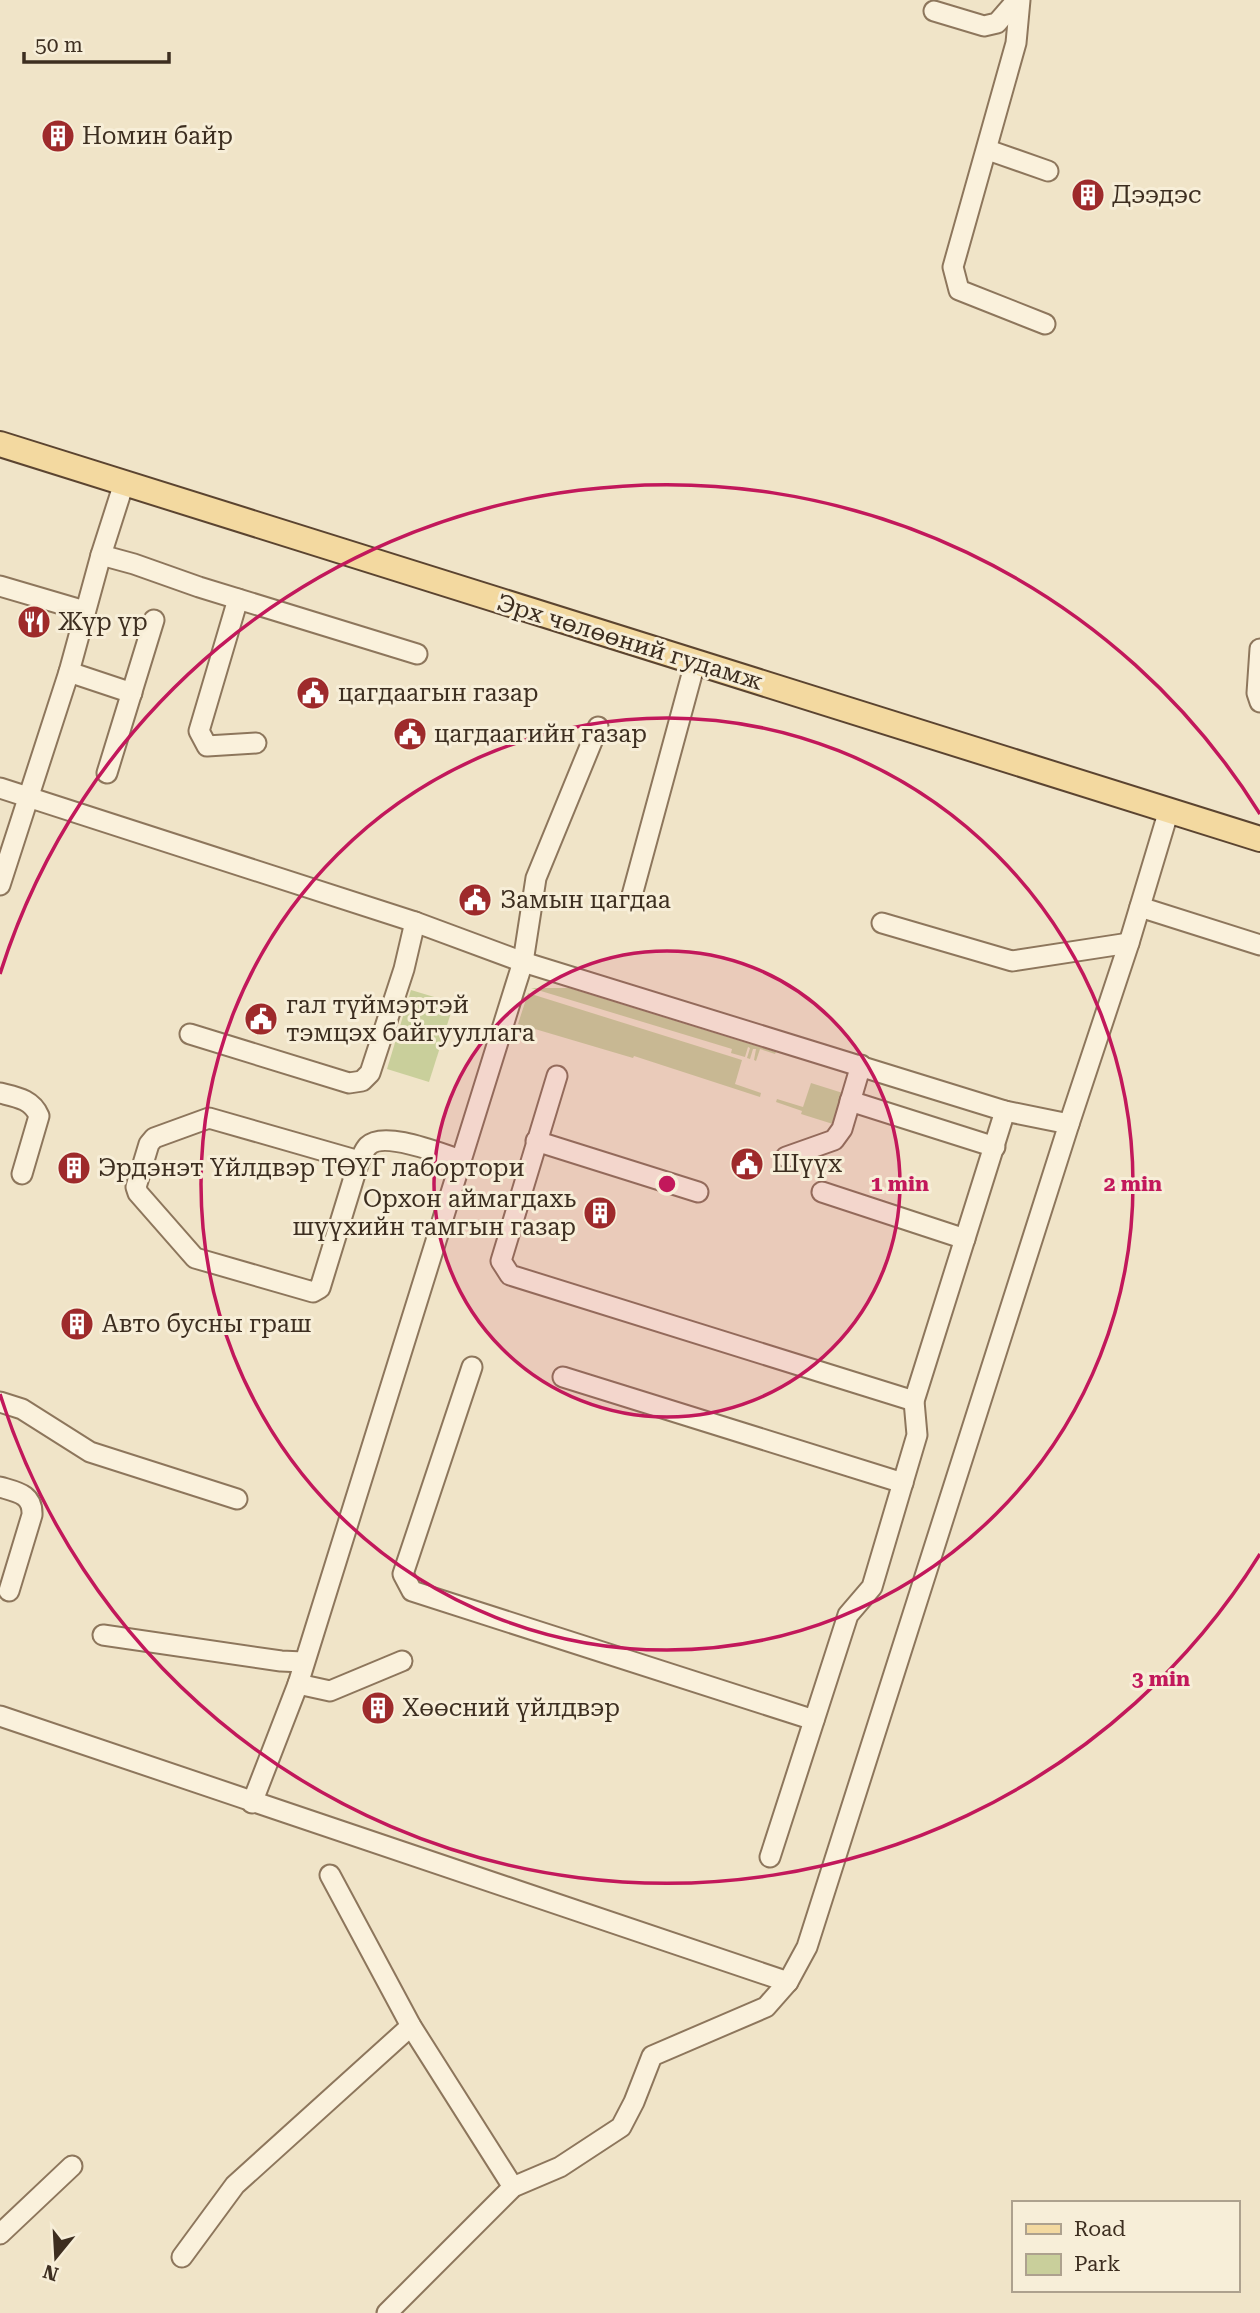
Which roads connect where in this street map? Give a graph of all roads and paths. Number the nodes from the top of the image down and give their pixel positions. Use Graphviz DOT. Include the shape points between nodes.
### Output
graph roads {
  1 [pos="1018,0"];
  2 [pos="934,11"];
  3 [pos="988,150"];
  4 [pos="1048,171"];
  5 [pos="1045,324"];
  6 [pos="0,444"];
  7 [pos="124,483"];
  8 [pos="101,555"];
  9 [pos="0,586"];
  10 [pos="238,599"];
  11 [pos="85,611"];
  12 [pos="154,620"];
  13 [pos="1260,649"];
  14 [pos="417,654"];
  15 [pos="695,663"];
  16 [pos="69,672"];
  17 [pos="132,692"];
  18 [pos="1260,702"];
  19 [pos="598,727"];
  20 [pos="256,743"];
  21 [pos="107,773"];
  22 [pos="0,788"];
  23 [pos="28,797"];
  24 [pos="1169,810"];
  25 [pos="1260,839"];
  26 [pos="0,885"];
  27 [pos="631,899"];
  28 [pos="1140,908"];
  29 [pos="415,922"];
  30 [pos="882,923"];
  31 [pos="1129,943"];
  32 [pos="1260,944"];
  33 [pos="523,962"];
  34 [pos="190,1034"];
  35 [pos="861,1065"];
  36 [pos="557,1076"];
  37 [pos="0,1093"];
  38 [pos="850,1101"];
  39 [pos="1005,1111"];
  40 [pos="1069,1124"];
  41 [pos="536,1141"];
  42 [pos="995,1147"];
  43 [pos="786,1157"];
  44 [pos="461,1160"];
  45 [pos="359,1161"];
  46 [pos="22,1174"];
  47 [pos="698,1192"];
  48 [pos="822,1192"];
  49 [pos="965,1239"];
  50 [pos="472,1367"];
  51 [pos="563,1377"];
  52 [pos="914,1401"];
  53 [pos="0,1402"];
  54 [pos="903,1483"];
  55 [pos="0,1487"];
  56 [pos="237,1499"];
  57 [pos="9,1591"];
  58 [pos="103,1635"];
  59 [pos="402,1661"];
  60 [pos="303,1662"];
  61 [pos="298,1684"];
  62 [pos="0,1716"];
  63 [pos="814,1720"];
  64 [pos="252,1803"];
  65 [pos="770,1857"];
  66 [pos="330,1875"];
  67 [pos="788,1982"];
  68 [pos="411,2026"];
  69 [pos="72,2166"];
  70 [pos="513,2187"];
  71 [pos="0,2234"];
  72 [pos="182,2257"];
  73 [pos="387,2313"];
  1 -- 2 [label="street" via="997,23 984,26"];
  1 -- 3 [label="street" via="1016,43"];
  3 -- 4 [label="street"];
  3 -- 5 [label="street" via="953,267 959,290"];
  6 -- 7 [label="main road, Эрх чөлөөний гудамж"];
  7 -- 8 [label="street"];
  7 -- 15 [label="main road, Эрх чөлөөний гудамж"];
  8 -- 10 [label="street"];
  8 -- 11 [label="street"];
  9 -- 11 [label="street"];
  10 -- 14 [label="street"];
  10 -- 20 [label="street" via="199,731 207,746"];
  11 -- 16 [label="street"];
  12 -- 17 [label="street"];
  13 -- 18 [label="street"];
  15 -- 24 [label="main road, Эрх чөлөөний гудамж"];
  15 -- 27 [label="street"];
  16 -- 17 [label="street"];
  16 -- 23 [label="street"];
  17 -- 21 [label="street"];
  19 -- 33 [label="street" via="536,878"];
  22 -- 23 [label="street"];
  23 -- 26 [label="street"];
  23 -- 29 [label="street"];
  24 -- 25 [label="main road, Эрх чөлөөний гудамж"];
  24 -- 28 [label="street"];
  28 -- 31 [label="street"];
  28 -- 32 [label="street"];
  29 -- 33 [label="street"];
  29 -- 34 [label="street" via="370,1073 362,1081 349,1083"];
  30 -- 31 [label="street" via="1012,961"];
  31 -- 40 [label="street"];
  33 -- 35 [label="street"];
  33 -- 44 [label="street"];
  35 -- 38 [label="street"];
  35 -- 39 [label="street"];
  36 -- 41 [label="street"];
  37 -- 46 [label="street" via="26,1101 36,1107 39,1116"];
  38 -- 42 [label="street"];
  38 -- 43 [label="street" via="837,1139"];
  39 -- 40 [label="street"];
  39 -- 42 [label="street"];
  40 -- 67 [label="street" via="807,1947"];
  41 -- 47 [label="street"];
  41 -- 52 [label="street" via="501,1261 510,1275"];
  42 -- 49 [label="street"];
  44 -- 45 [label="street" via="398,1142 377,1141"];
  44 -- 60 [label="street"];
  45 -- 45 [label="street" via="320,1288 313,1292 195,1258 138,1193 134,1194 154,1138 209,1118"];
  48 -- 49 [label="street"];
  49 -- 52 [label="street"];
  50 -- 63 [label="street" via="403,1574 412,1591"];
  51 -- 54 [label="street"];
  52 -- 54 [label="street" via="917,1435"];
  53 -- 56 [label="street" via="22,1409 90,1452"];
  54 -- 63 [label="street" via="872,1587 848,1615"];
  55 -- 57 [label="street" via="23,1494 32,1506"];
  58 -- 60 [label="street"];
  59 -- 61 [label="street" via="330,1692"];
  60 -- 61 [label="street"];
  61 -- 64 [label="street"];
  62 -- 64 [label="street"];
  63 -- 65 [label="street"];
  64 -- 67 [label="street"];
  66 -- 68 [label="street"];
  67 -- 70 [label="street" via="766,2007 652,2056 621,2127 560,2167"];
  68 -- 70 [label="street"];
  68 -- 72 [label="street" via="235,2185"];
  69 -- 71 [label="street"];
  70 -- 73 [label="street"];
}
